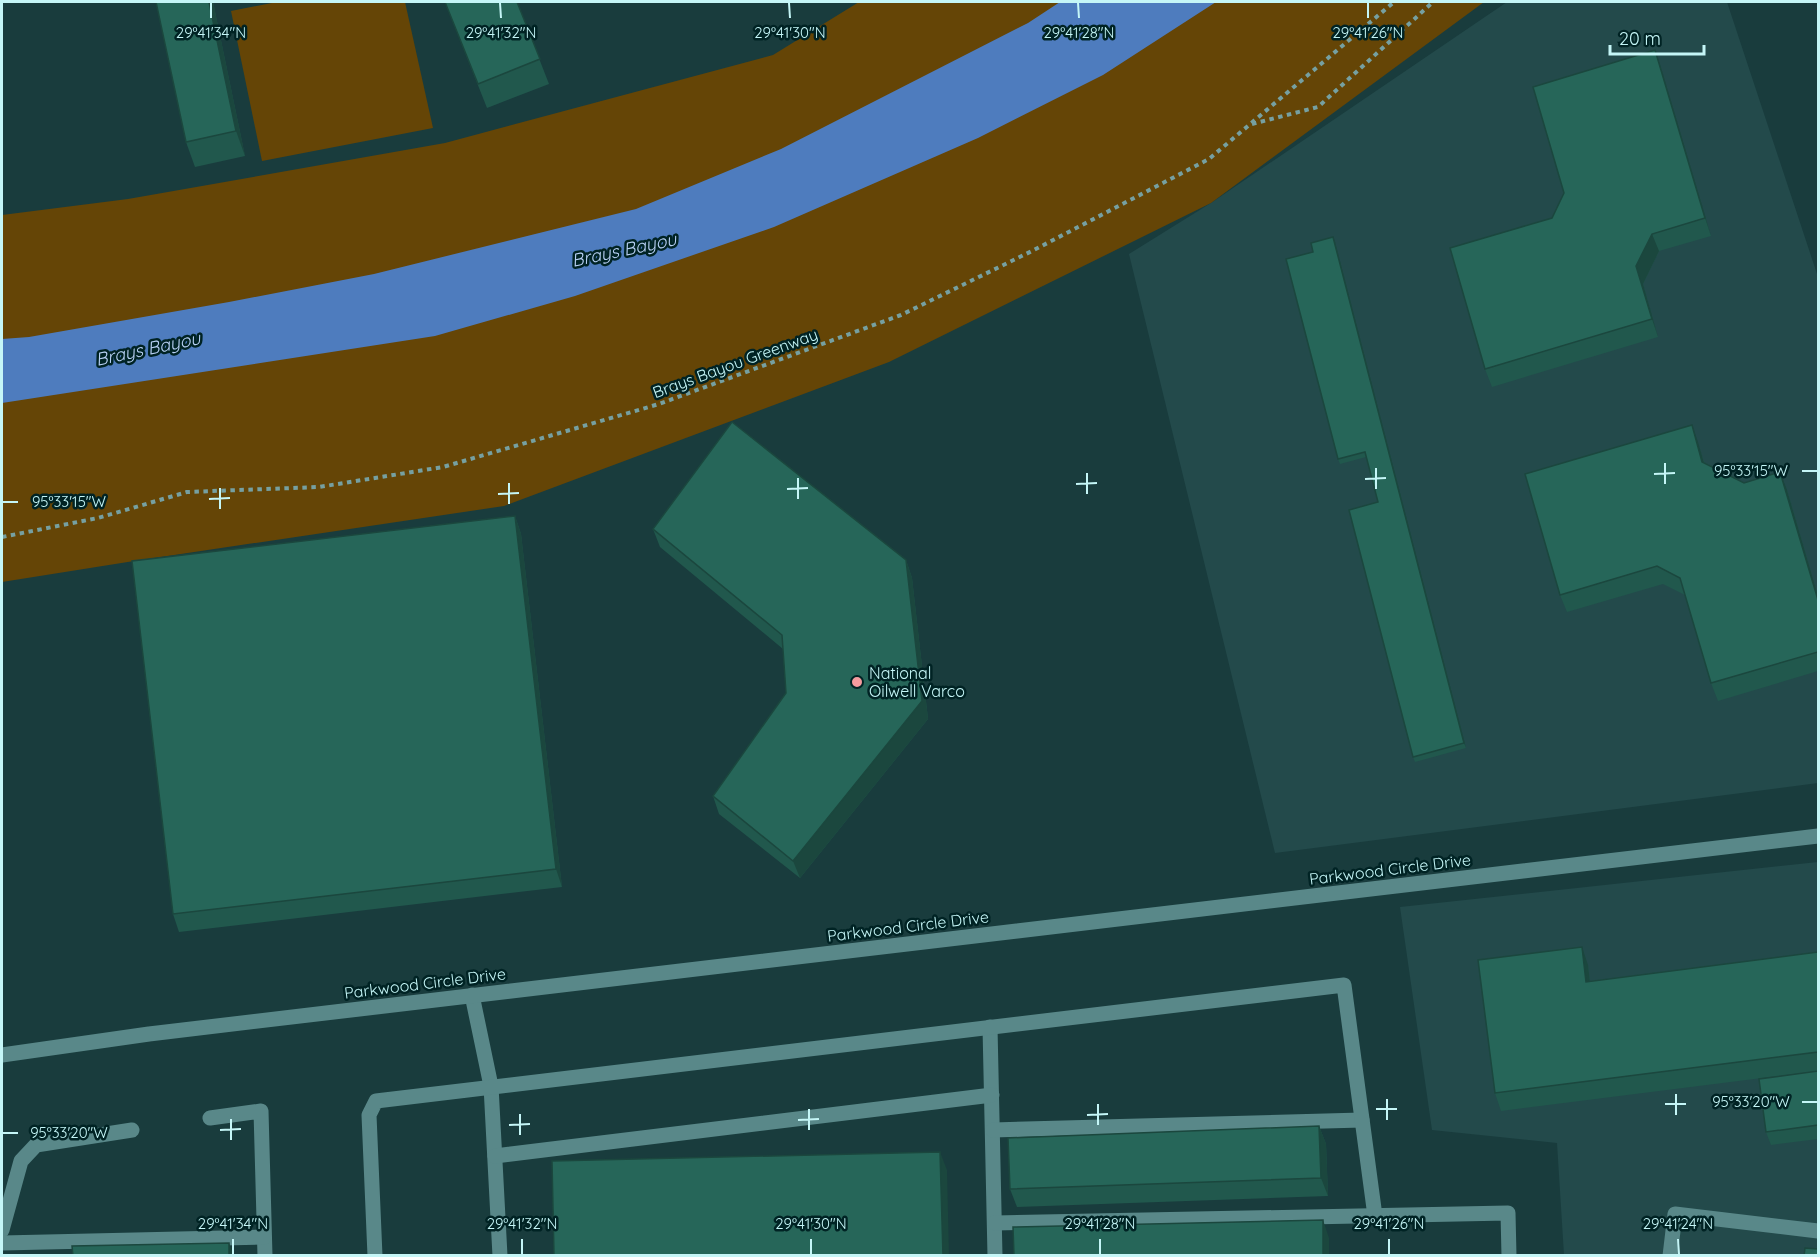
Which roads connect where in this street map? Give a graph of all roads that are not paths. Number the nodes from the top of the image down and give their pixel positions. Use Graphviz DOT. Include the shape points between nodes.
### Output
graph roads {
  1 [pos="1818,836"];
  2 [pos="472,996"];
  3 [pos="990,1027"];
  4 [pos="2,1055"];
  5 [pos="491,1086"];
  6 [pos="992,1095"];
  7 [pos="210,1118"];
  8 [pos="1362,1120"];
  9 [pos="132,1130"];
  10 [pos="993,1130"];
  11 [pos="495,1156"];
  12 [pos="1375,1216"];
  13 [pos="995,1223"];
  14 [pos="2,1230"];
  15 [pos="1818,1231"];
  16 [pos="264,1237"];
  17 [pos="2,1243"];
  18 [pos="265,1256"];
  19 [pos="375,1256"];
  20 [pos="500,1256"];
  21 [pos="995,1256"];
  22 [pos="1509,1256"];
  23 [pos="1670,1256"];
  1 -- 2 [label="street, Parkwood Circle Drive"];
  2 -- 4 [label="street, Parkwood Circle Drive"];
  2 -- 5 [label="street"];
  3 -- 5 [label="street"];
  3 -- 6 [label="street"];
  3 -- 8 [label="street" via="1344,985"];
  5 -- 11 [label="street"];
  5 -- 19 [label="street" via="376,1101 369,1115"];
  6 -- 10 [label="street"];
  6 -- 11 [label="street"];
  7 -- 16 [label="street" via="261,1111"];
  8 -- 10 [label="street"];
  8 -- 12 [label="street"];
  9 -- 14 [label="street" via="36,1145 21,1161"];
  10 -- 13 [label="street"];
  11 -- 20 [label="street"];
  12 -- 13 [label="street"];
  12 -- 22 [label="street" via="1508,1213"];
  13 -- 21 [label="street"];
  15 -- 23 [label="street" via="1675,1214"];
  16 -- 17 [label="street"];
  16 -- 18 [label="street"];
}
